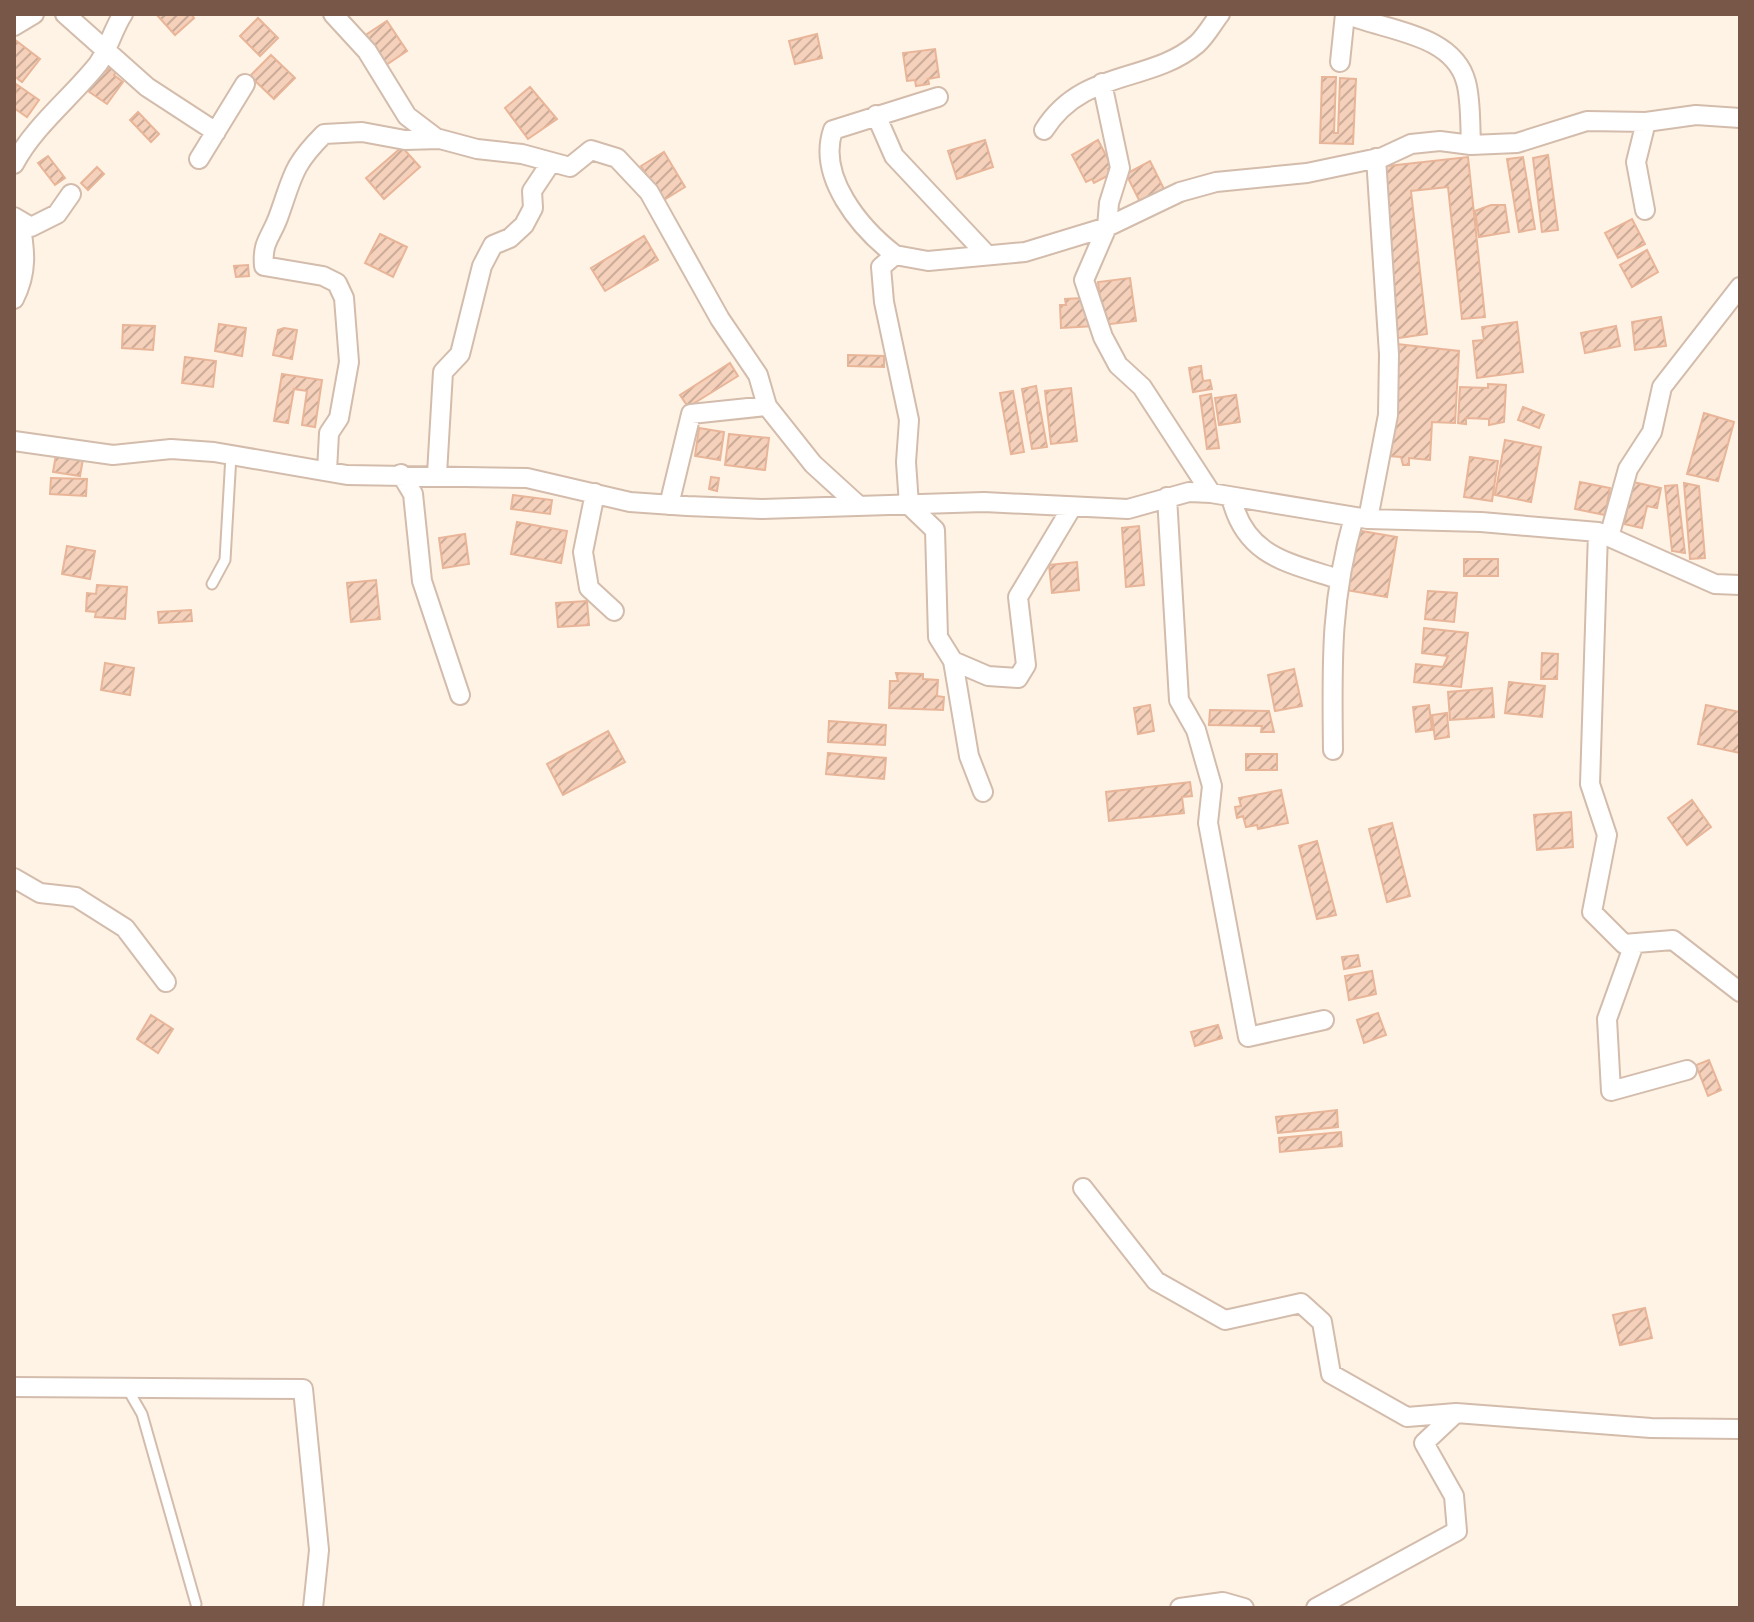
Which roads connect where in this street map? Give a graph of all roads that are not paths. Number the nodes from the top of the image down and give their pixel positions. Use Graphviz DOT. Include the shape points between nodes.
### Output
graph roads {
  1 [pos="34,14"];
  2 [pos="65,14"];
  3 [pos="123,14"];
  4 [pos="333,14"];
  5 [pos="1220,14"];
  6 [pos="1346,14"];
  7 [pos="14,26"];
  8 [pos="105,48"];
  9 [pos="1340,62"];
  10 [pos="1102,83"];
  11 [pos="245,84"];
  12 [pos="938,97"];
  13 [pos="876,115"];
  14 [pos="1740,118"];
  15 [pos="1646,122"];
  16 [pos="1044,130"];
  17 [pos="216,132"];
  18 [pos="440,139"];
  19 [pos="1471,145"];
  20 [pos="1376,158"];
  21 [pos="199,159"];
  22 [pos="14,164"];
  23 [pos="550,164"];
  24 [pos="71,194"];
  25 [pos="1645,210"];
  26 [pos="17,219"];
  27 [pos="1107,227"];
  28 [pos="895,255"];
  29 [pos="987,255"];
  30 [pos="1740,287"];
  31 [pos="14,299"];
  32 [pos="767,406"];
  33 [pos="14,441"];
  34 [pos="231,455"];
  35 [pos="327,471"];
  36 [pos="401,474"];
  37 [pos="437,474"];
  38 [pos="595,493"];
  39 [pos="1211,493"];
  40 [pos="1167,497"];
  41 [pos="1231,497"];
  42 [pos="669,505"];
  43 [pos="909,505"];
  44 [pos="859,506"];
  45 [pos="1072,507"];
  46 [pos="1361,518"];
  47 [pos="1604,534"];
  48 [pos="1338,579"];
  49 [pos="212,584"];
  50 [pos="1740,585"];
  51 [pos="614,611"];
  52 [pos="953,661"];
  53 [pos="460,695"];
  54 [pos="1333,750"];
  55 [pos="983,792"];
  56 [pos="14,878"];
  57 [pos="1634,944"];
  58 [pos="166,982"];
  59 [pos="1740,992"];
  60 [pos="1324,1020"];
  61 [pos="1687,1070"];
  62 [pos="1083,1188"];
  63 [pos="14,1387"];
  64 [pos="127,1388"];
  65 [pos="1456,1413"];
  66 [pos="1740,1429"];
  67 [pos="196,1604"];
  68 [pos="313,1608"];
  69 [pos="1180,1608"];
  70 [pos="1244,1608"];
  71 [pos="1316,1608"];
  1 -- 7 [label="street"];
  2 -- 8 [label="street"];
  3 -- 8 [label="street"];
  4 -- 18 [label="street" via="367,51 407,116"];
  5 -- 10 [label="street" via="1198,43 1175,57"];
  6 -- 9 [label="street"];
  6 -- 19 [label="street" via="1429,40 1448,54 1467,84"];
  8 -- 17 [label="street" via="147,87"];
  8 -- 22 [label="street" via="101,60"];
  10 -- 16 [label="street" via="1076,95"];
  10 -- 27 [label="street" via="1120,168"];
  11 -- 17 [label="street"];
  12 -- 13 [label="street"];
  13 -- 28 [label="street" via="833,130 827,148 833,176 868,235"];
  13 -- 29 [label="street" via="894,156"];
  14 -- 15 [label="street" via="1696,115"];
  15 -- 19 [label="street" via="1587,121 1517,143"];
  15 -- 25 [label="street" via="1636,162"];
  17 -- 21 [label="street"];
  18 -- 23 [label="street"];
  18 -- 35 [label="street" via="324,134 289,179 263,247 264,266 323,276 337,283 344,298 349,362 339,418 329,433"];
  19 -- 20 [label="street" via="1411,144"];
  20 -- 27 [label="street" via="1307,173 1216,182 1180,192"];
  20 -- 46 [label="street" via="1388,415"];
  23 -- 32 [label="street" via="570,167 591,150 617,158 649,192 758,375"];
  23 -- 37 [label="street" via="532,191 533,208 524,225 493,245 482,266 460,354 443,372"];
  24 -- 26 [label="street" via="57,214 31,227"];
  26 -- 31 [label="street" via="26,257"];
  27 -- 29 [label="street" via="1025,252"];
  27 -- 39 [label="street" via="1084,280 1103,337"];
  28 -- 29 [label="street" via="928,261"];
  28 -- 43 [label="street" via="881,267 909,420"];
  30 -- 47 [label="street" via="1662,387 1652,432 1628,469"];
  32 -- 42 [label="street" via="691,414"];
  32 -- 44 [label="street" via="813,464"];
  33 -- 34 [label="street" via="113,455 171,449"];
  34 -- 35 [label="street"];
  34 -- 49 [label="lane" via="225,560"];
  35 -- 36 [label="street"];
  36 -- 37 [label="street"];
  36 -- 53 [label="street" via="413,494 422,581"];
  37 -- 38 [label="street" via="527,478"];
  38 -- 42 [label="street"];
  38 -- 51 [label="street" via="583,552 589,588"];
  39 -- 40 [label="street"];
  39 -- 41 [label="street"];
  40 -- 45 [label="street" via="1128,509"];
  40 -- 60 [label="street" via="1179,700 1196,730 1212,786 1208,823 1248,1037"];
  41 -- 46 [label="street"];
  41 -- 48 [label="street" via="1237,522 1255,545 1278,560"];
  42 -- 44 [label="street"];
  43 -- 44 [label="street"];
  43 -- 45 [label="street"];
  43 -- 52 [label="street" via="935,530 938,637"];
  45 -- 52 [label="street" via="1018,597 1026,665 1018,678 988,676"];
  46 -- 47 [label="street"];
  46 -- 48 [label="street"];
  47 -- 50 [label="street" via="1715,584"];
  47 -- 57 [label="street" via="1590,784 1607,835 1592,912 1624,944"];
  48 -- 54 [label="street" via="1332,641"];
  52 -- 55 [label="street" via="969,756"];
  56 -- 58 [label="street" via="40,893 76,897 125,928"];
  57 -- 59 [label="street" via="1673,940"];
  57 -- 61 [label="street" via="1607,1019 1611,1091"];
  62 -- 65 [label="street" via="1156,1281 1225,1320 1301,1303 1322,1322 1331,1374 1407,1417"];
  63 -- 64 [label="street"];
  64 -- 67 [label="lane" via="142,1414"];
  64 -- 68 [label="street" via="303,1389 319,1550"];
  65 -- 66 [label="street" via="1651,1428"];
  65 -- 71 [label="street" via="1424,1443 1454,1496 1457,1531"];
  69 -- 70 [label="street" via="1223,1602"];
}
